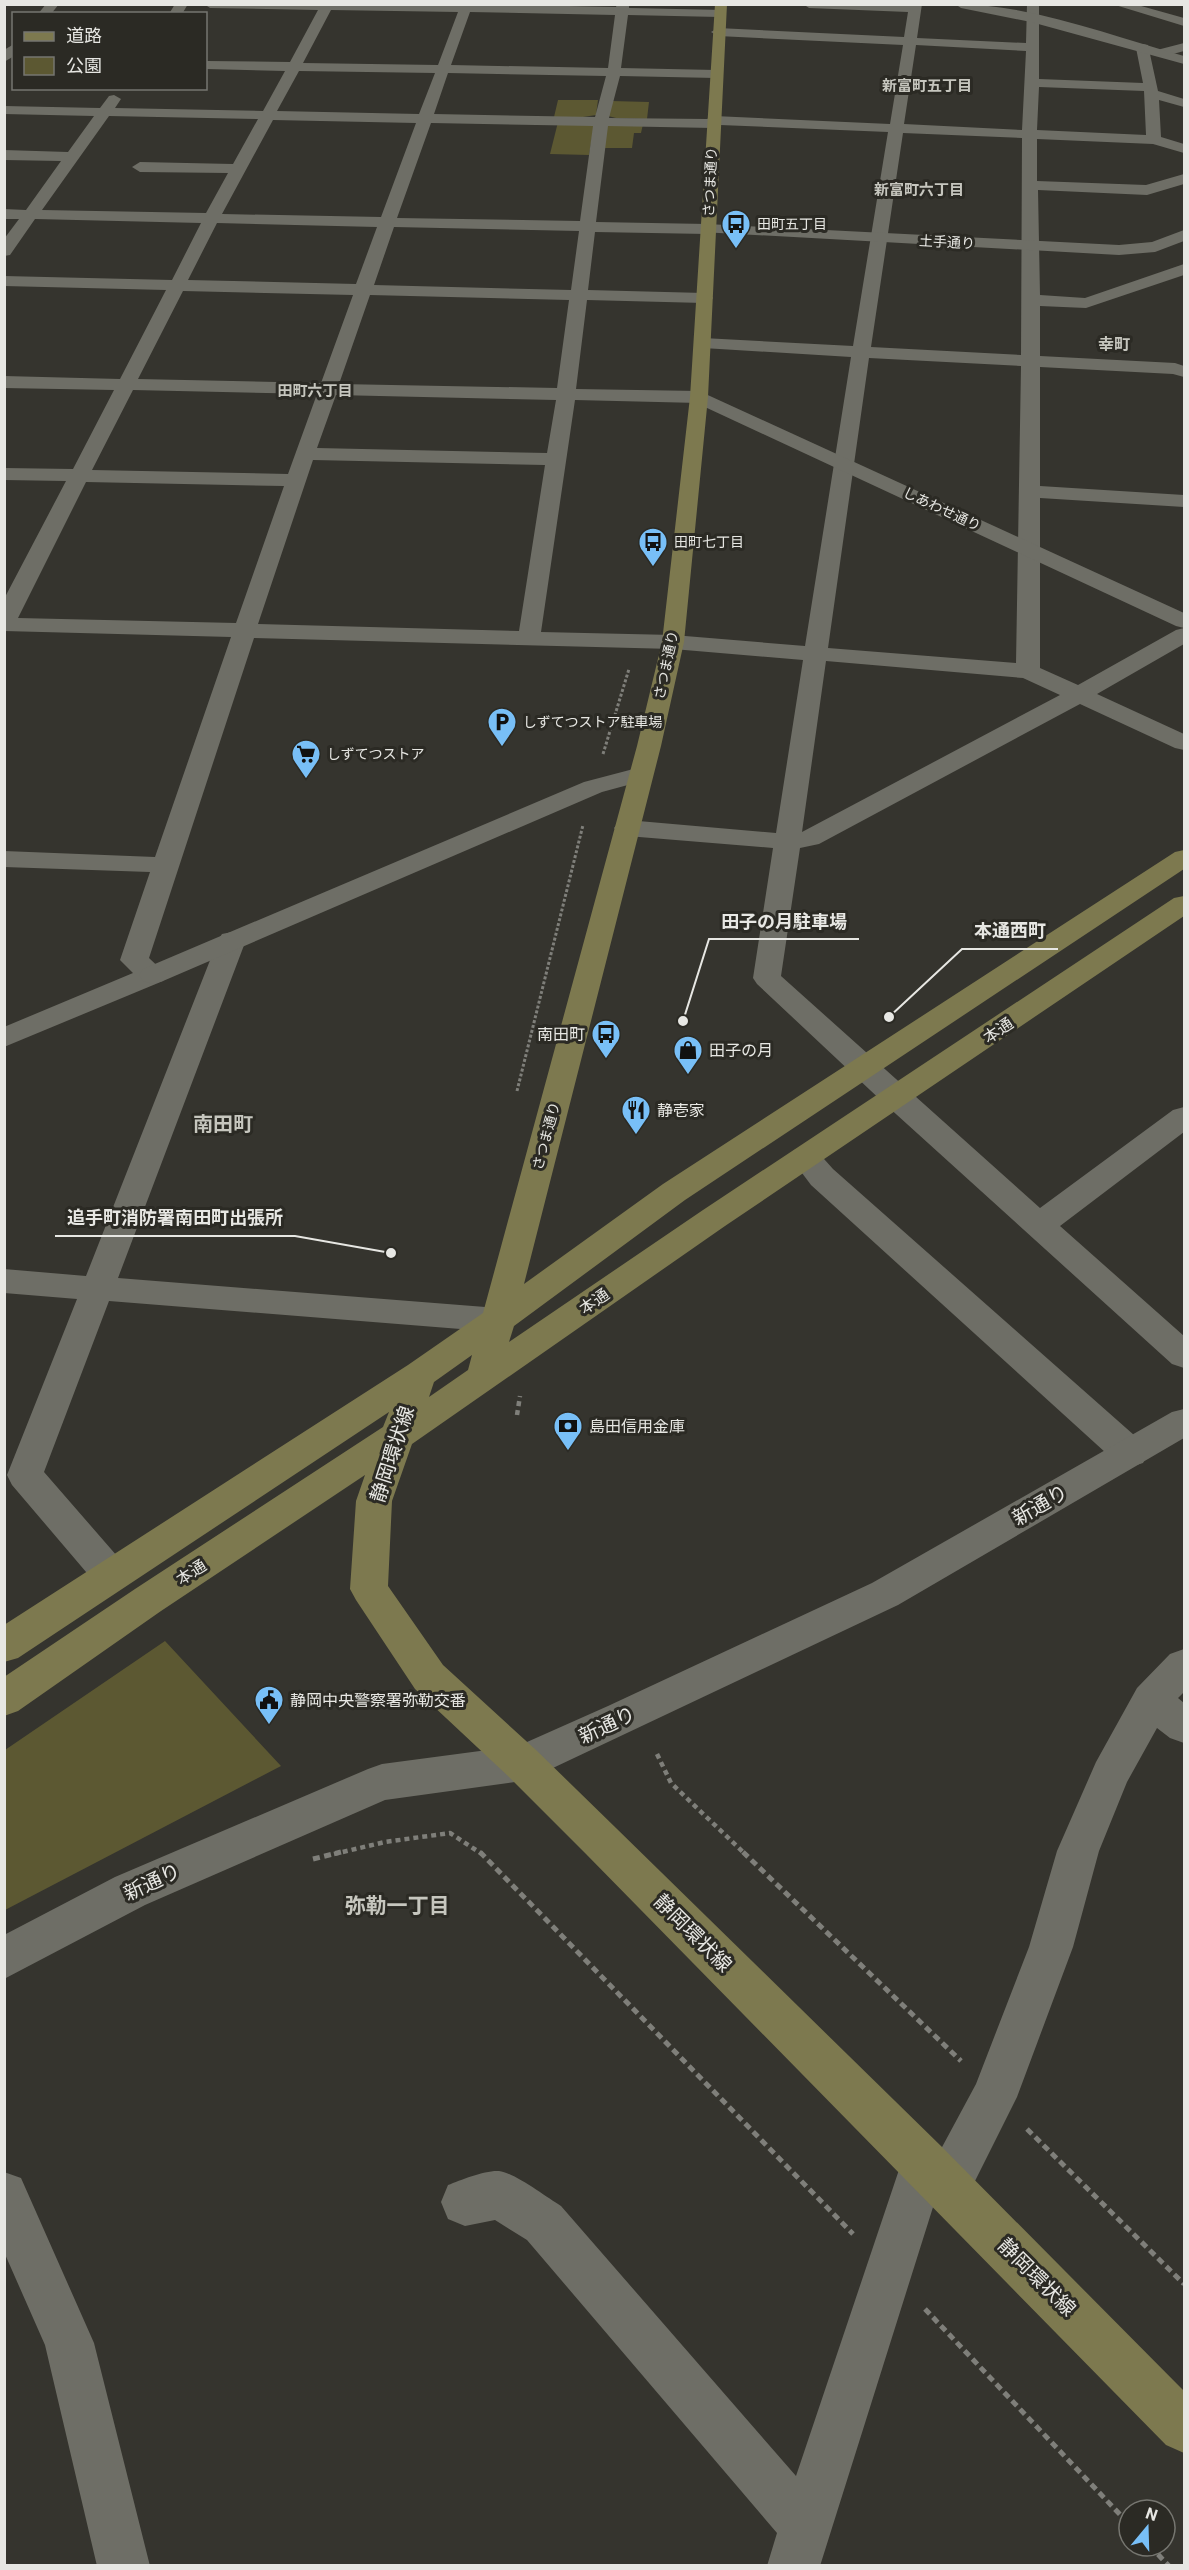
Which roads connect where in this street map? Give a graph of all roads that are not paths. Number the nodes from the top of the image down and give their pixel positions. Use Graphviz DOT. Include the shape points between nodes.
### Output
graph roads {
  1 [pos="210,4"];
  2 [pos="809,4"];
  3 [pos="961,4"];
  4 [pos="1118,4"];
  5 [pos="327,6"];
  6 [pos="466,7"];
  7 [pos="916,7"];
  8 [pos="623,8"];
  9 [pos="1033,11"];
  10 [pos="720,16"];
  11 [pos="1185,22"];
  12 [pos="911,41"];
  13 [pos="1032,47"];
  14 [pos="1185,47"];
  15 [pos="1143,48"];
  16 [pos="1162,53"];
  17 [pos="1185,60"];
  18 [pos="207,65"];
  19 [pos="294,66"];
  20 [pos="443,69"];
  21 [pos="614,72"];
  22 [pos="716,75"];
  23 [pos="1032,83"];
  24 [pos="120,90"];
  25 [pos="1151,90"];
  26 [pos="1185,103"];
  27 [pos="4,110"];
  28 [pos="104,111"];
  29 [pos="266,115"];
  30 [pos="425,117"];
  31 [pos="601,121"];
  32 [pos="713,122"];
  33 [pos="897,128"];
  34 [pos="1029,134"];
  35 [pos="1154,140"];
  36 [pos="1185,149"];
  37 [pos="4,155"];
  38 [pos="72,157"];
  39 [pos="140,167"];
  40 [pos="238,169"];
  41 [pos="1185,179"];
  42 [pos="1029,185"];
  43 [pos="4,214"];
  44 [pos="31,214"];
  45 [pos="212,218"];
  46 [pos="388,221"];
  47 [pos="587,225"];
  48 [pos="707,229"];
  49 [pos="1185,236"];
  50 [pos="879,238"];
  51 [pos="1029,246"];
  52 [pos="1143,249"];
  53 [pos="4,251"];
  54 [pos="1185,267"];
  55 [pos="4,281"];
  56 [pos="176,286"];
  57 [pos="364,290"];
  58 [pos="578,296"];
  59 [pos="704,298"];
  60 [pos="1031,300"];
  61 [pos="703,343"];
  62 [pos="861,351"];
  63 [pos="1029,361"];
  64 [pos="1185,372"];
  65 [pos="4,382"];
  66 [pos="126,384"];
  67 [pos="330,388"];
  68 [pos="566,394"];
  69 [pos="699,397"];
  70 [pos="307,454"];
  71 [pos="556,459"];
  72 [pos="846,464"];
  73 [pos="4,474"];
  74 [pos="79,476"];
  75 [pos="297,480"];
  76 [pos="1028,491"];
  77 [pos="1185,501"];
  78 [pos="1028,549"];
  79 [pos="1185,621"];
  80 [pos="4,623"];
  81 [pos="245,630"];
  82 [pos="1185,635"];
  83 [pos="529,637"];
  84 [pos="673,642"];
  85 [pos="818,653"];
  86 [pos="1028,671"];
  87 [pos="1078,695"];
  88 [pos="1185,743"];
  89 [pos="641,774"];
  90 [pos="627,828"];
  91 [pos="790,842"];
  92 [pos="4,859"];
  93 [pos="166,865"];
  94 [pos="1180,866"];
  95 [pos="1185,904"];
  96 [pos="232,940"];
  97 [pos="153,975"];
  98 [pos="4,1038"];
  99 [pos="864,1067"];
  100 [pos="897,1098"];
  101 [pos="1185,1117"];
  102 [pos="805,1157"];
  103 [pos="1039,1225"];
  104 [pos="4,1281"];
  105 [pos="97,1287"];
  106 [pos="498,1320"];
  107 [pos="1185,1356"];
  108 [pos="420,1374"];
  109 [pos="483,1378"];
  110 [pos="1185,1422"];
  111 [pos="396,1437"];
  112 [pos="1130,1454"];
  113 [pos="111,1575"];
  114 [pos="4,1646"];
  115 [pos="1185,1666"];
  116 [pos="4,1699"];
  117 [pos="1151,1700"];
  118 [pos="1185,1726"];
  119 [pos="522,1763"];
  120 [pos="4,1958"];
  121 [pos="936,2174"];
  122 [pos="4,2195"];
  123 [pos="465,2202"];
  124 [pos="1185,2427"];
  125 [pos="798,2545"];
  126 [pos="124,2565"];
  1 -- 5 [label="street"];
  2 -- 7 [label="street"];
  3 -- 9 [label="street"];
  4 -- 11 [label="street"];
  5 -- 6 [label="street"];
  5 -- 19 [label="street"];
  6 -- 8 [label="street"];
  6 -- 20 [label="street"];
  7 -- 12 [label="street"];
  8 -- 10 [label="street"];
  8 -- 21 [label="street"];
  9 -- 13 [label="street"];
  9 -- 15 [label="street"];
  10 -- 12 [label="street"];
  10 -- 22 [label="main road, さつま通り"];
  12 -- 13 [label="street"];
  12 -- 33 [label="street"];
  13 -- 23 [label="street"];
  14 -- 16 [label="street"];
  15 -- 16 [label="street"];
  15 -- 25 [label="street"];
  16 -- 17 [label="street"];
  18 -- 19 [label="street"];
  19 -- 20 [label="street"];
  19 -- 29 [label="street"];
  20 -- 21 [label="street"];
  20 -- 30 [label="street"];
  21 -- 22 [label="street"];
  21 -- 31 [label="street"];
  22 -- 32 [label="main road, さつま通り"];
  23 -- 25 [label="street"];
  23 -- 34 [label="street"];
  24 -- 28 [label="street"];
  25 -- 26 [label="street"];
  25 -- 35 [label="street"];
  27 -- 28 [label="street"];
  28 -- 29 [label="street"];
  28 -- 38 [label="street"];
  29 -- 30 [label="street"];
  29 -- 40 [label="street"];
  30 -- 31 [label="street"];
  30 -- 46 [label="street"];
  31 -- 32 [label="street"];
  31 -- 47 [label="street"];
  32 -- 33 [label="street"];
  32 -- 48 [label="main road, さつま通り"];
  33 -- 34 [label="street"];
  33 -- 50 [label="street"];
  34 -- 35 [label="street"];
  34 -- 42 [label="street"];
  35 -- 36 [label="street"];
  37 -- 38 [label="street"];
  38 -- 44 [label="street"];
  39 -- 40 [label="street"];
  40 -- 45 [label="street"];
  41 -- 42 [label="street" via="1147,190"];
  42 -- 51 [label="street"];
  43 -- 44 [label="street, 土手通り"];
  44 -- 45 [label="street, 土手通り"];
  44 -- 53 [label="street"];
  45 -- 46 [label="street, 土手通り"];
  45 -- 56 [label="street"];
  46 -- 47 [label="street, 土手通り"];
  46 -- 57 [label="street"];
  47 -- 48 [label="street, 土手通り"];
  47 -- 58 [label="street"];
  48 -- 50 [label="street, 土手通り"];
  48 -- 59 [label="main road, さつま通り"];
  49 -- 52 [label="street, 土手通り"];
  50 -- 51 [label="street, 土手通り"];
  50 -- 62 [label="street"];
  51 -- 52 [label="street, 土手通り"];
  51 -- 60 [label="street"];
  52 -- 54 [label="street"];
  54 -- 60 [label="street" via="1086,303"];
  55 -- 56 [label="street"];
  56 -- 57 [label="street"];
  56 -- 66 [label="street"];
  57 -- 58 [label="street"];
  57 -- 67 [label="street"];
  58 -- 59 [label="street"];
  58 -- 68 [label="street"];
  59 -- 61 [label="main road, さつま通り"];
  60 -- 63 [label="street"];
  61 -- 62 [label="street"];
  61 -- 69 [label="main road, さつま通り"];
  62 -- 63 [label="street"];
  62 -- 72 [label="street"];
  63 -- 64 [label="street"];
  63 -- 76 [label="street"];
  65 -- 66 [label="street"];
  66 -- 67 [label="street"];
  66 -- 74 [label="street"];
  67 -- 68 [label="street"];
  67 -- 70 [label="street"];
  68 -- 69 [label="street"];
  68 -- 71 [label="street"];
  69 -- 72 [label="street, しあわせ通り"];
  69 -- 84 [label="main road, さつま通り"];
  70 -- 71 [label="street"];
  70 -- 75 [label="street"];
  71 -- 83 [label="street"];
  72 -- 78 [label="street, しあわせ通り"];
  72 -- 85 [label="street"];
  73 -- 74 [label="street"];
  74 -- 75 [label="street"];
  74 -- 80 [label="street"];
  75 -- 81 [label="street"];
  76 -- 77 [label="street"];
  76 -- 78 [label="street"];
  78 -- 79 [label="street, しあわせ通り"];
  78 -- 86 [label="street"];
  80 -- 81 [label="street"];
  81 -- 83 [label="street"];
  81 -- 93 [label="street"];
  82 -- 87 [label="street"];
  83 -- 84 [label="street"];
  84 -- 85 [label="street"];
  84 -- 89 [label="main road, さつま通り"];
  85 -- 86 [label="street"];
  85 -- 91 [label="street"];
  86 -- 87 [label="street"];
  87 -- 88 [label="street"];
  87 -- 91 [label="street" via="819,835"];
  89 -- 90 [label="main road, さつま通り"];
  89 -- 96 [label="street" via="593,787"];
  90 -- 91 [label="street"];
  90 -- 106 [label="main road, さつま通り"];
  91 -- 99 [label="street" via="767,978"];
  92 -- 93 [label="street"];
  93 -- 97 [label="street" via="134,960"];
  94 -- 99 [label="main road"];
  95 -- 100 [label="main road, 本通"];
  96 -- 97 [label="street"];
  96 -- 105 [label="street"];
  97 -- 98 [label="street"];
  99 -- 100 [label="street"];
  99 -- 106 [label="main road" via="674,1191"];
  100 -- 102 [label="main road, 本通"];
  100 -- 103 [label="street"];
  101 -- 103 [label="street"];
  102 -- 109 [label="main road, 本通"];
  102 -- 112 [label="street" via="822,1177"];
  103 -- 107 [label="street"];
  104 -- 105 [label="street"];
  105 -- 106 [label="street"];
  105 -- 113 [label="street" via="25,1474"];
  106 -- 108 [label="main road"];
  106 -- 109 [label="main road, さつま通り"];
  108 -- 111 [label="main road, 静岡環状線"];
  108 -- 113 [label="main road"];
  109 -- 111 [label="main road, 本通"];
  110 -- 112 [label="street, 新通り"];
  111 -- 116 [label="main road, 本通"];
  111 -- 119 [label="main road, 静岡環状線" via="374,1501 369,1589 429,1677"];
  112 -- 119 [label="street, 新通り" via="885,1594"];
  113 -- 114 [label="main road"];
  115 -- 117 [label="street"];
  117 -- 118 [label="street"];
  117 -- 121 [label="street" via="1110,1775 1078,1851 1052,1947 994,2097"];
  119 -- 120 [label="street, 新通り" via="382,1782 130,1891"];
  119 -- 121 [label="main road, 静岡環状線"];
  121 -- 124 [label="main road, 静岡環状線"];
  121 -- 125 [label="street" via="888,2271"];
  122 -- 126 [label="street" via="69,2343"];
  123 -- 125 [label="street" via="500,2195 544,2223"];
}
